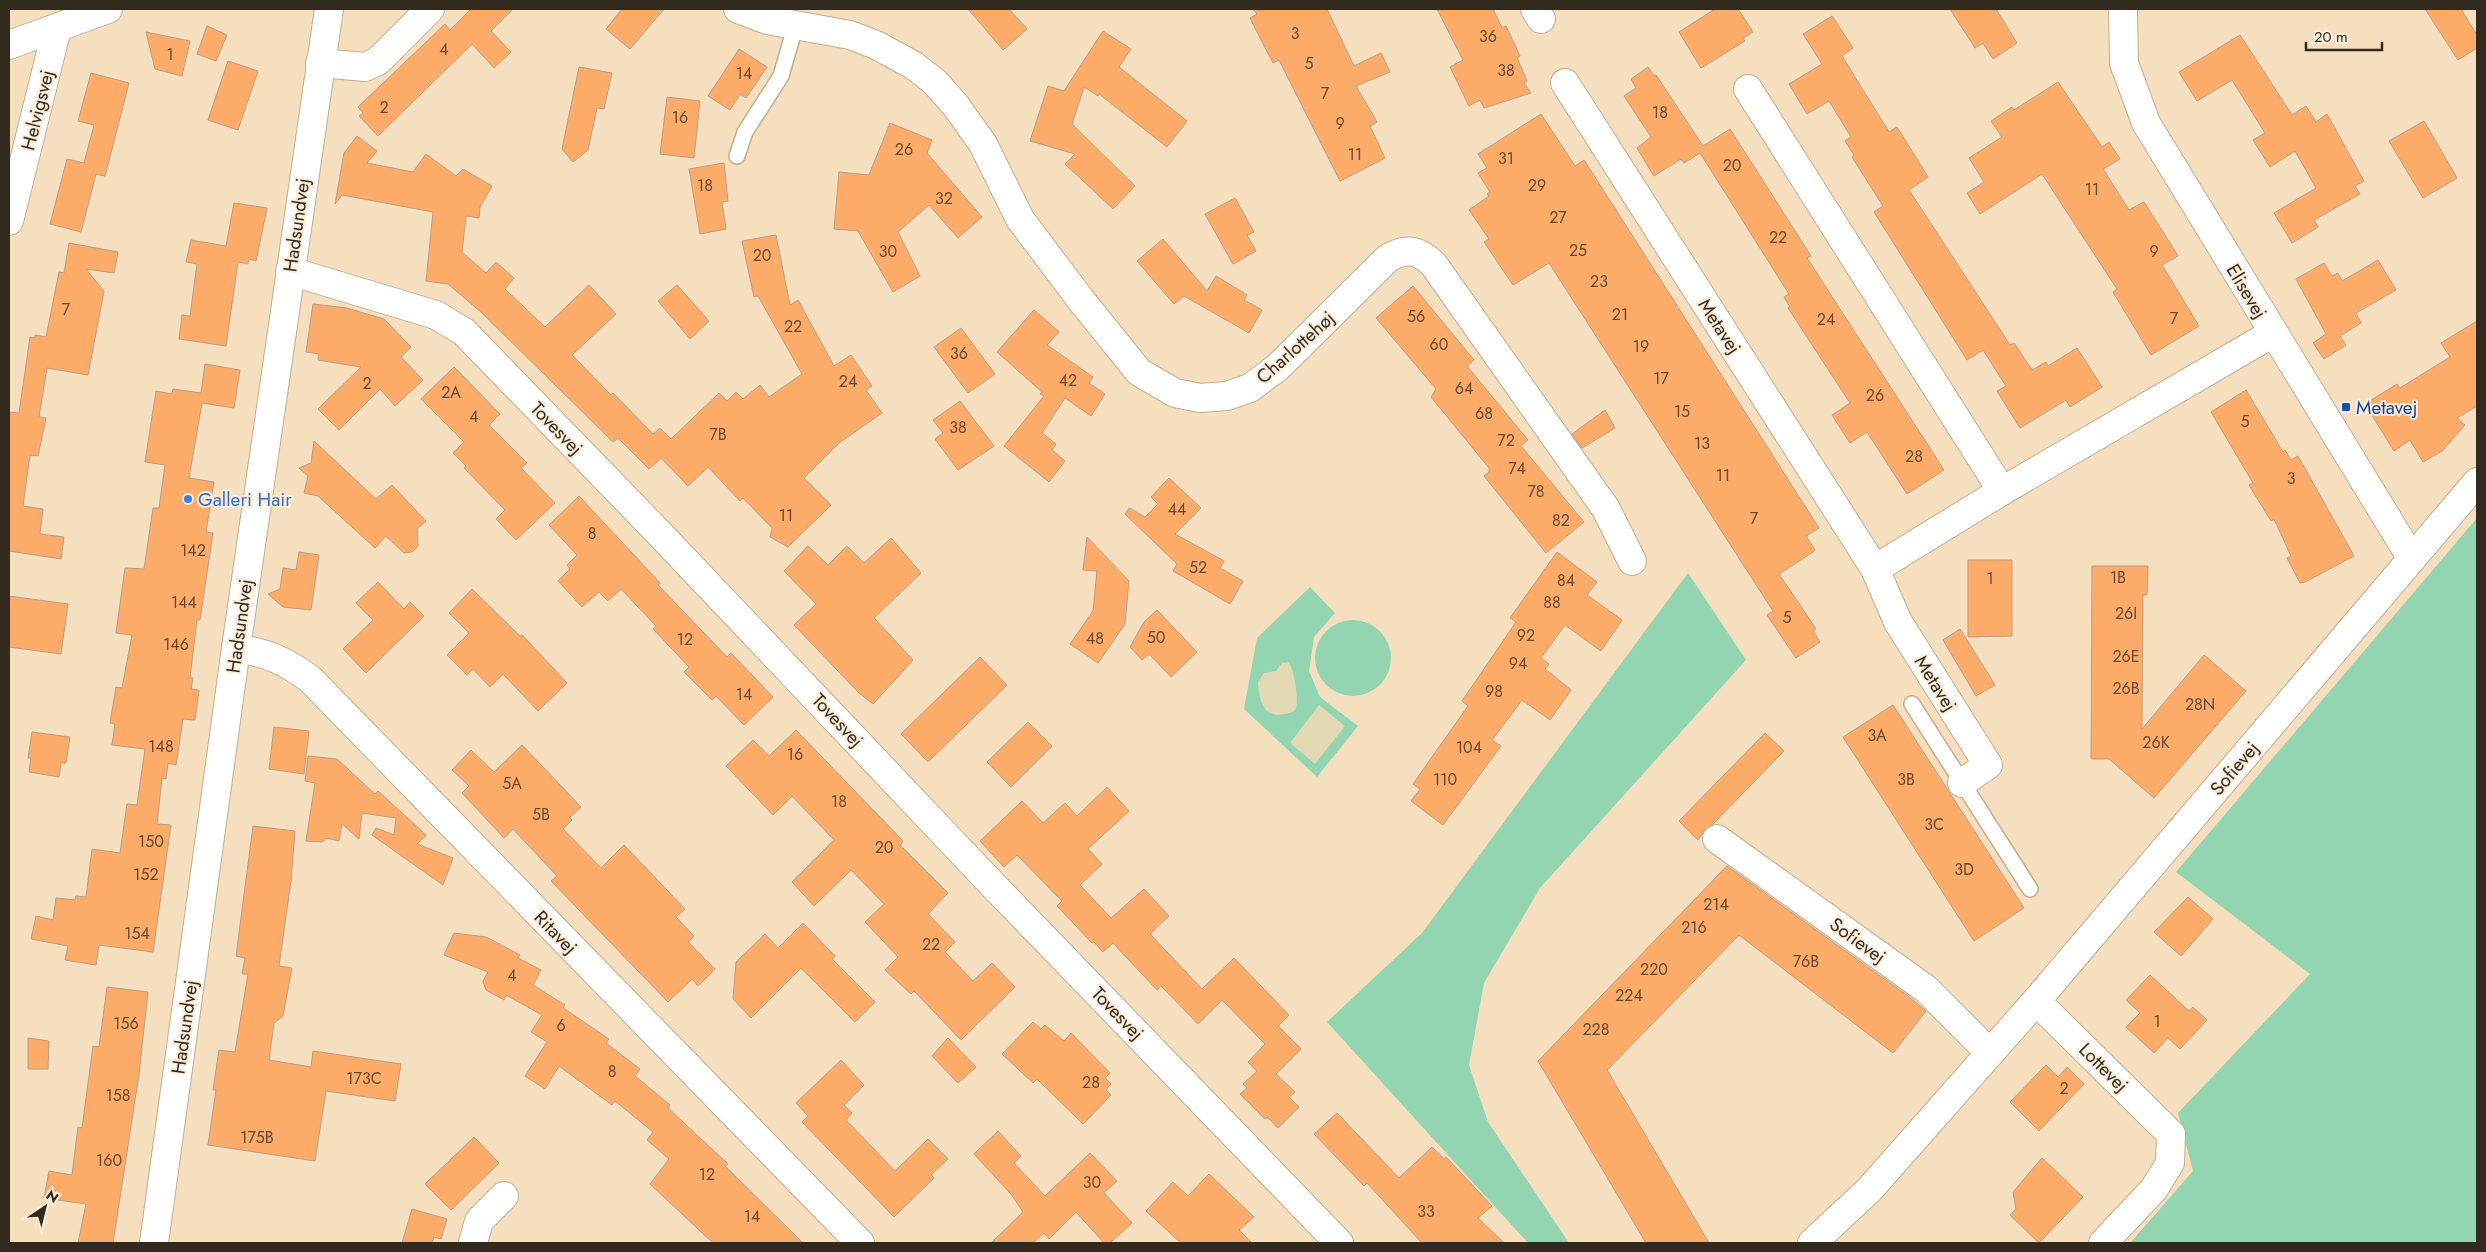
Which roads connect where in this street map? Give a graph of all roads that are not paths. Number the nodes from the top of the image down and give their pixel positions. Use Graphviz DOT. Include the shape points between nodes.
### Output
graph roads {
  1 [pos="108,9"];
  2 [pos="329,9"];
  3 [pos="430,9"];
  4 [pos="738,9"];
  5 [pos="2123,9"];
  6 [pos="796,24"];
  7 [pos="57,28"];
  8 [pos="9,45"];
  9 [pos="320,62"];
  10 [pos="1565,83"];
  11 [pos="1748,89"];
  12 [pos="737,156"];
  13 [pos="9,221"];
  14 [pos="290,271"];
  15 [pos="2273,333"];
  16 [pos="2477,482"];
  17 [pos="2002,491"];
  18 [pos="2412,558"];
  19 [pos="1632,561"];
  20 [pos="1875,569"];
  21 [pos="236,648"];
  22 [pos="1912,704"];
  23 [pos="1962,783"];
  24 [pos="1717,839"];
  25 [pos="2030,889"];
  26 [pos="2036,1001"];
  27 [pos="1990,1053"];
  28 [pos="504,1196"];
  29 [pos="154,1243"];
  30 [pos="473,1243"];
  31 [pos="860,1243"];
  32 [pos="1339,1243"];
  33 [pos="1812,1243"];
  34 [pos="2103,1243"];
  1 -- 7 [label="street"];
  2 -- 9 [label="street, Hadsundvej"];
  3 -- 9 [label="street" via="378,61 365,67"];
  4 -- 6 [label="street, Charlottehøj" via="767,20"];
  5 -- 15 [label="street, Elisevej" via="2124,63 2146,123"];
  6 -- 12 [label="lane" via="781,76 744,132"];
  6 -- 19 [label="street, Charlottehøj" via="850,35 876,45 913,65 935,82 983,144 1020,219 1081,300 1139,372 1175,393 1200,398 1227,396 1250,388 1278,367 1388,258 1399,251 1412,250 1424,255 1606,509"];
  7 -- 8 [label="street"];
  7 -- 13 [label="street, Helvigsvej"];
  9 -- 14 [label="street, Hadsundvej"];
  10 -- 20 [label="street, Metavej"];
  11 -- 17 [label="street"];
  14 -- 21 [label="street, Hadsundvej"];
  14 -- 32 [label="street, Tovesvej" via="436,315 464,332"];
  15 -- 17 [label="street"];
  15 -- 18 [label="street, Elisevej"];
  16 -- 18 [label="street, Sofievej"];
  17 -- 20 [label="street"];
  18 -- 26 [label="street, Sofievej"];
  20 -- 23 [label="street, Metavej" via="1898,622 1988,766"];
  21 -- 29 [label="street, Hadsundvej"];
  21 -- 31 [label="street, Ritavej" via="263,652 280,659 310,679"];
  22 -- 23 [label="lane"];
  23 -- 25 [label="lane"];
  24 -- 27 [label="street, Sofievej" via="1926,989"];
  26 -- 27 [label="street, Sofievej"];
  26 -- 34 [label="street, Lottevej" via="2171,1134 2170,1163 2154,1189"];
  27 -- 33 [label="street, Sofievej" via="1869,1190"];
  28 -- 30 [label="street" via="479,1221"];
}
